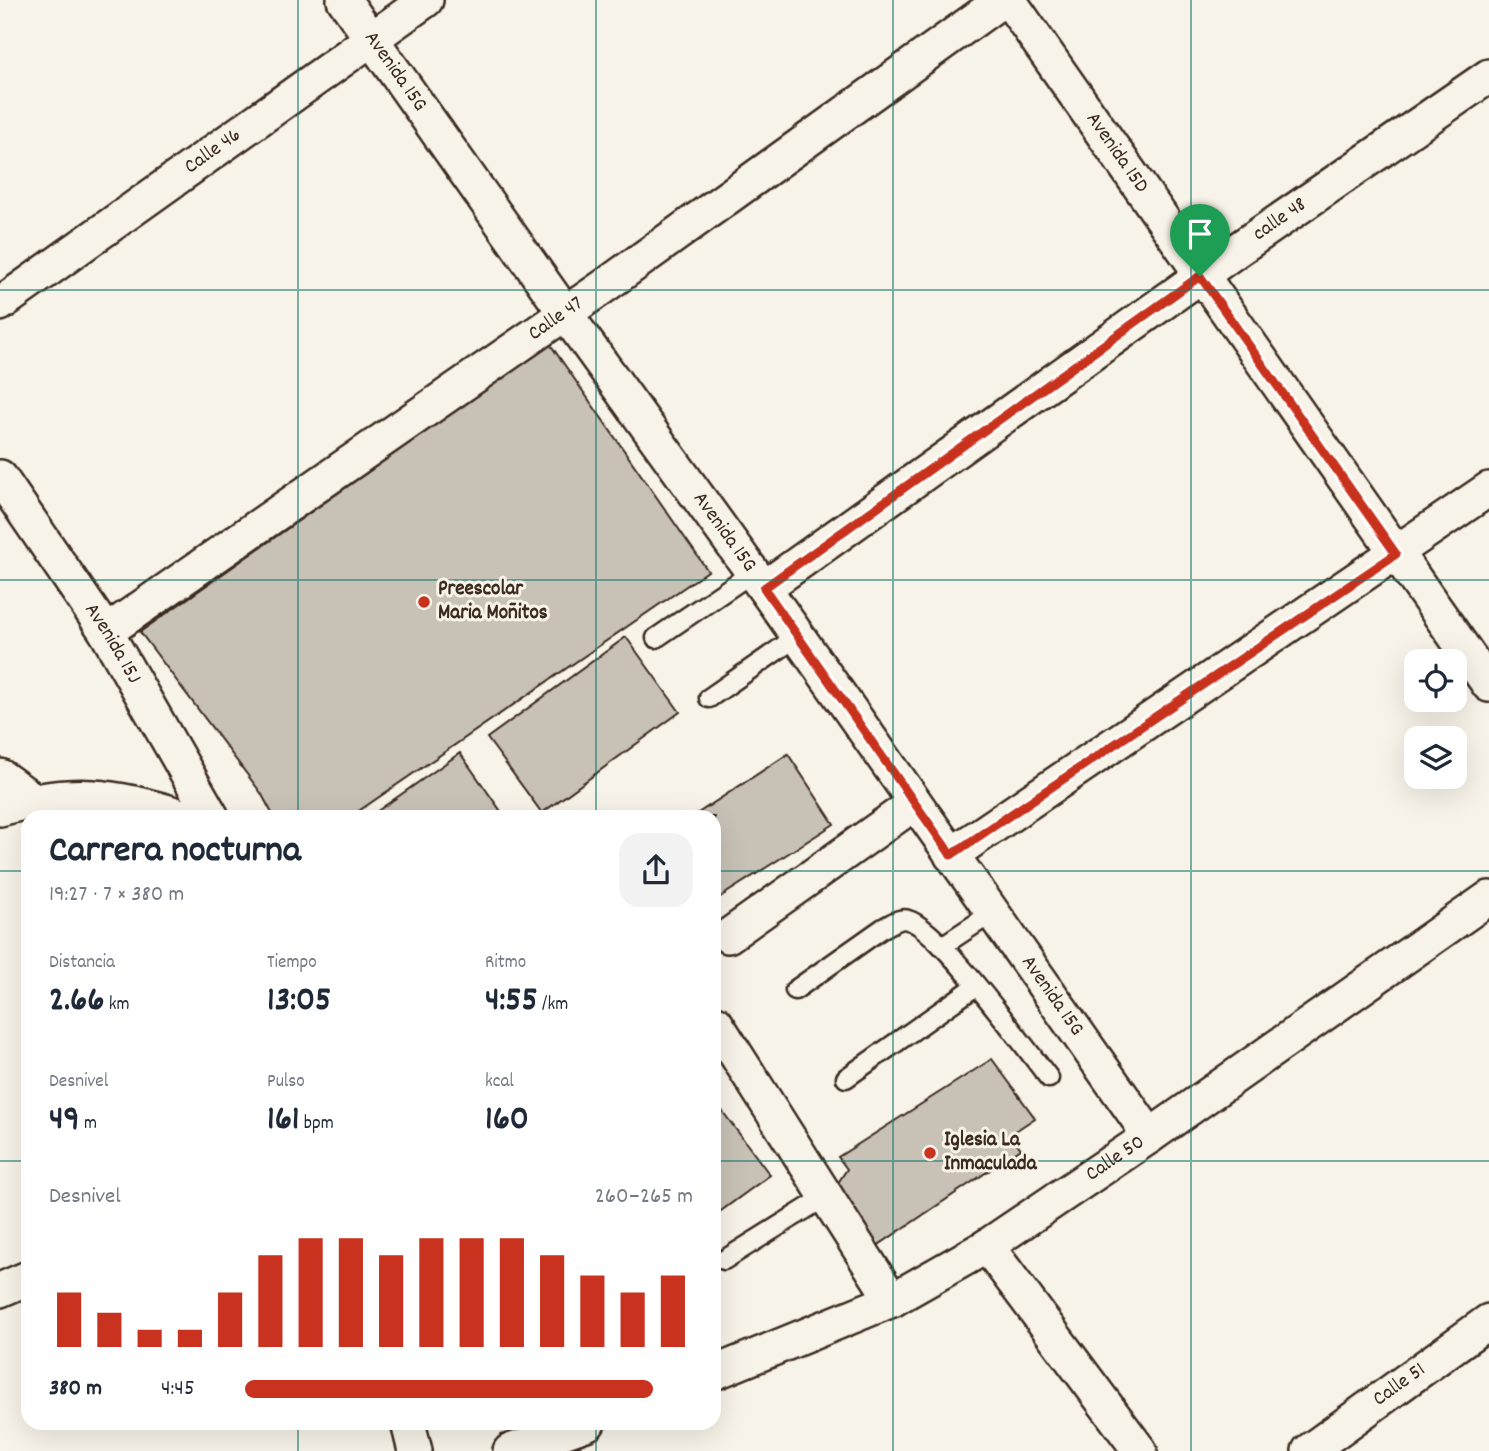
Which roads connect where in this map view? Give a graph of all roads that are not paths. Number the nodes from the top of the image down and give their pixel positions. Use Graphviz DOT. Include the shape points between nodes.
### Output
graph roads {
  1 [pos="344,0"];
  2 [pos="426,0"];
  3 [pos="1002,0"];
  4 [pos="1009,0"];
  5 [pos="372,37"];
  6 [pos="1489,76"];
  7 [pos="1200,276"];
  8 [pos="0,304"];
  9 [pos="565,313"];
  10 [pos="0,477"];
  11 [pos="1489,489"];
  12 [pos="1396,554"];
  13 [pos="759,580"];
  14 [pos="106,632"];
  15 [pos="798,636"];
  16 [pos="656,638"];
  17 [pos="1489,685"];
  18 [pos="709,698"];
  19 [pos="8,800"];
  20 [pos="915,803"];
  21 [pos="164,810"];
  22 [pos="208,810"];
  23 [pos="951,855"];
  24 [pos="1489,898"];
  25 [pos="992,913"];
  26 [pos="728,936"];
  27 [pos="942,946"];
  28 [pos="976,986"];
  29 [pos="795,990"];
  30 [pos="721,1031"];
  31 [pos="846,1077"];
  32 [pos="1049,1078"];
  33 [pos="1150,1136"];
  34 [pos="825,1197"];
  35 [pos="987,1246"];
  36 [pos="724,1261"];
  37 [pos="21,1281"];
  38 [pos="0,1290"];
  39 [pos="892,1300"];
  40 [pos="1489,1321"];
  41 [pos="721,1370"];
  42 [pos="410,1430"];
  43 [pos="573,1432"];
  44 [pos="415,1451"];
  45 [pos="510,1451"];
  46 [pos="1140,1451"];
  47 [pos="1309,1451"];
  1 -- 5 [label="street, Avenida 15G"];
  2 -- 5 [label="street, Calle 46"];
  3 -- 9 [label="street, Calle 47"];
  4 -- 7 [label="street, Avenida 15D"];
  5 -- 8 [label="street, Calle 46"];
  5 -- 9 [label="street, Avenida 15G"];
  6 -- 7 [label="street, calle 48"];
  7 -- 12 [label="street, Avenida 15D"];
  7 -- 13 [label="street, calle 48"];
  9 -- 13 [label="street, Avenida 15G"];
  9 -- 14 [label="street, Calle 47"];
  10 -- 14 [label="street, Avenida 15J"];
  11 -- 12 [label="street"];
  12 -- 17 [label="street, Avenida 15D"];
  12 -- 23 [label="street"];
  13 -- 15 [label="street, Avenida 15G"];
  13 -- 16 [label="lane"];
  14 -- 22 [label="street, Avenida 15J"];
  15 -- 18 [label="lane"];
  15 -- 20 [label="street, Avenida 15G"];
  19 -- 21 [label="street" via="107,796"];
  20 -- 23 [label="street, Avenida 15G"];
  20 -- 26 [label="street"];
  23 -- 25 [label="street, Avenida 15G"];
  24 -- 33 [label="street, Calle 50"];
  25 -- 27 [label="lane"];
  25 -- 33 [label="street, Avenida 15G"];
  27 -- 28 [label="lane"];
  27 -- 29 [label="lane" via="912,921 899,920"];
  28 -- 31 [label="lane"];
  28 -- 32 [label="lane"];
  30 -- 34 [label="street"];
  33 -- 35 [label="street, Calle 50"];
  34 -- 36 [label="lane"];
  34 -- 39 [label="street"];
  35 -- 39 [label="street, Calle 50"];
  35 -- 46 [label="street"];
  37 -- 38 [label="street"];
  39 -- 41 [label="street, Calle 50"];
  40 -- 47 [label="street, Calle 51"];
  42 -- 44 [label="street"];
  43 -- 45 [label="street"];
}
